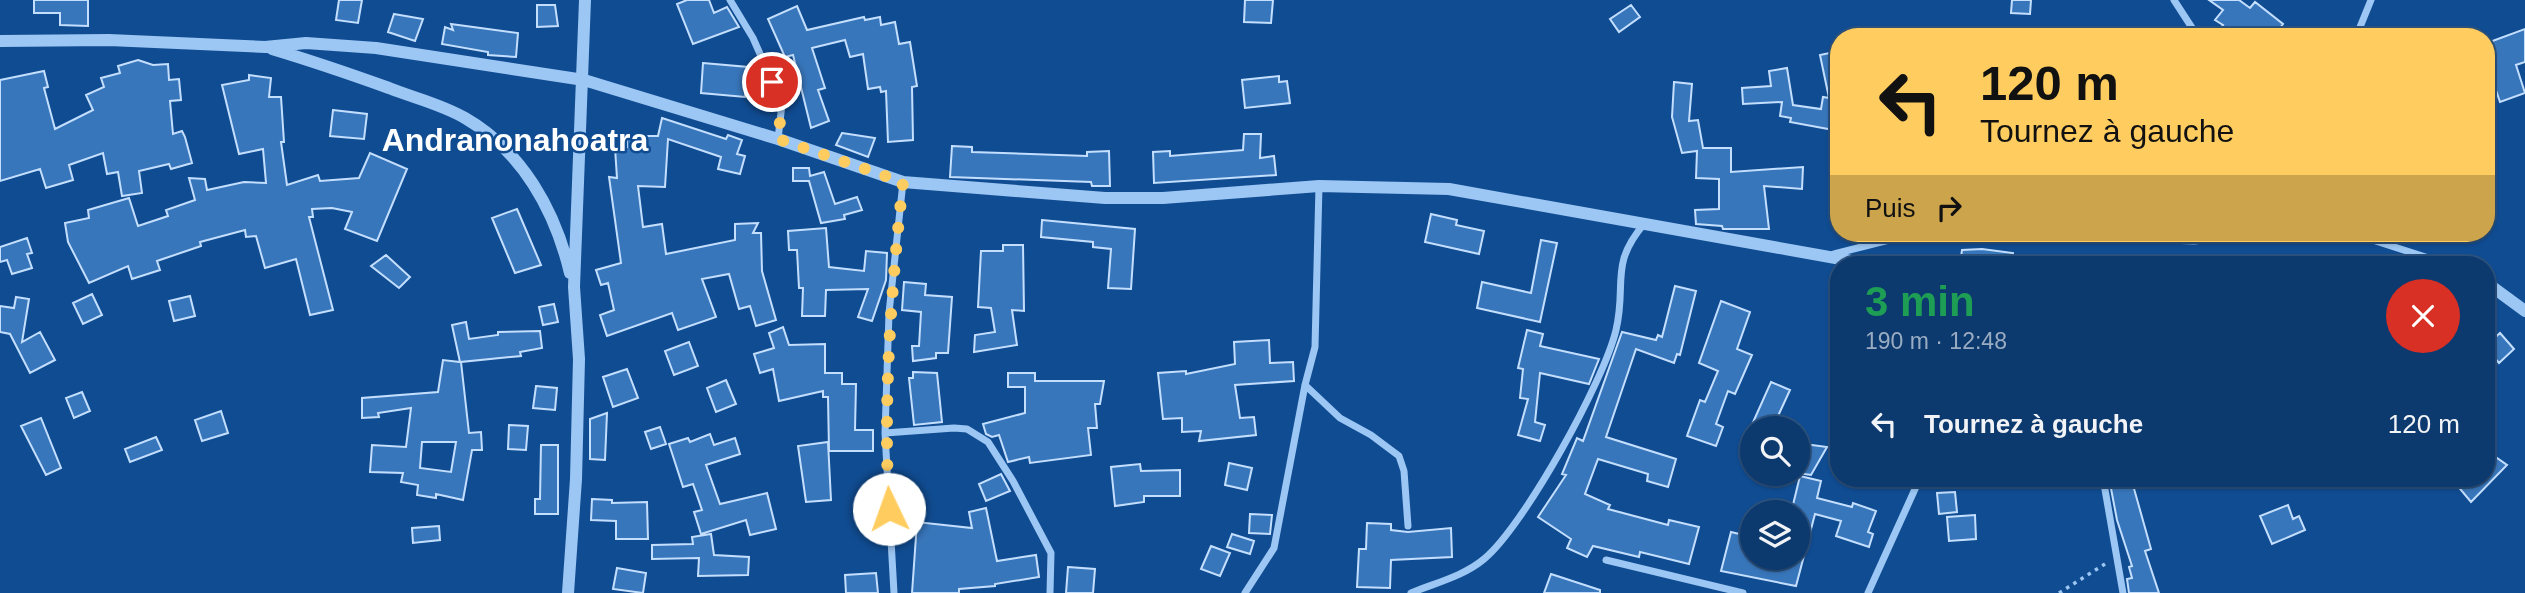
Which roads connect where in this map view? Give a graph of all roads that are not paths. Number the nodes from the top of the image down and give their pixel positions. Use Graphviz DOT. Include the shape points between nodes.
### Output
graph roads {
  1 [pos="585,0"];
  2 [pos="730,0"];
  3 [pos="2174,0"];
  4 [pos="2371,0"];
  5 [pos="2192,28"];
  6 [pos="2360,28"];
  7 [pos="0,41"];
  8 [pos="265,47"];
  9 [pos="583,79"];
  10 [pos="778,139"];
  11 [pos="903,182"];
  12 [pos="1319,186"];
  13 [pos="1644,224"];
  14 [pos="1881,242"];
  15 [pos="2379,242"];
  16 [pos="1830,255"];
  17 [pos="1834,256"];
  18 [pos="2422,256"];
  19 [pos="574,286"];
  20 [pos="2495,288"];
  21 [pos="2525,311"];
  22 [pos="1305,385"];
  23 [pos="885,433"];
  24 [pos="1916,487"];
  25 [pos="2104,487"];
  26 [pos="1408,526"];
  27 [pos="1606,559"];
  28 [pos="568,593"];
  29 [pos="894,593"];
  30 [pos="1050,593"];
  31 [pos="1245,593"];
  32 [pos="1411,593"];
  33 [pos="1743,593"];
  34 [pos="1868,593"];
  35 [pos="2123,593"];
  1 -- 9 [label="street"];
  2 -- 10 [label="street" via="782,104"];
  3 -- 5 [label="street"];
  4 -- 6 [label="street"];
  7 -- 8 [label="street"];
  8 -- 9 [label="street" via="306,43 376,48"];
  8 -- 19 [label="street" via="438,105 484,130 519,163 544,201"];
  9 -- 10 [label="street"];
  9 -- 19 [label="street"];
  10 -- 11 [label="street"];
  11 -- 12 [label="street" via="1116,198"];
  11 -- 23 [label="street" via="889,313"];
  12 -- 13 [label="street" via="1449,189"];
  12 -- 22 [label="street" via="1315,347"];
  13 -- 16 [label="street"];
  13 -- 32 [label="street" via="1627,244 1623,258 1617,328 1610,351 1536,493 1484,559"];
  14 -- 16 [label="street"];
  15 -- 18 [label="street"];
  16 -- 17 [label="street"];
  19 -- 28 [label="street" via="579,359"];
  20 -- 21 [label="street"];
  22 -- 26 [label="street" via="1340,418 1399,456"];
  22 -- 31 [label="street" via="1275,548"];
  23 -- 29 [label="street"];
  23 -- 30 [label="street" via="967,429 988,442 1051,553"];
  24 -- 34 [label="street"];
  25 -- 35 [label="street"];
  27 -- 33 [label="street"];
}
